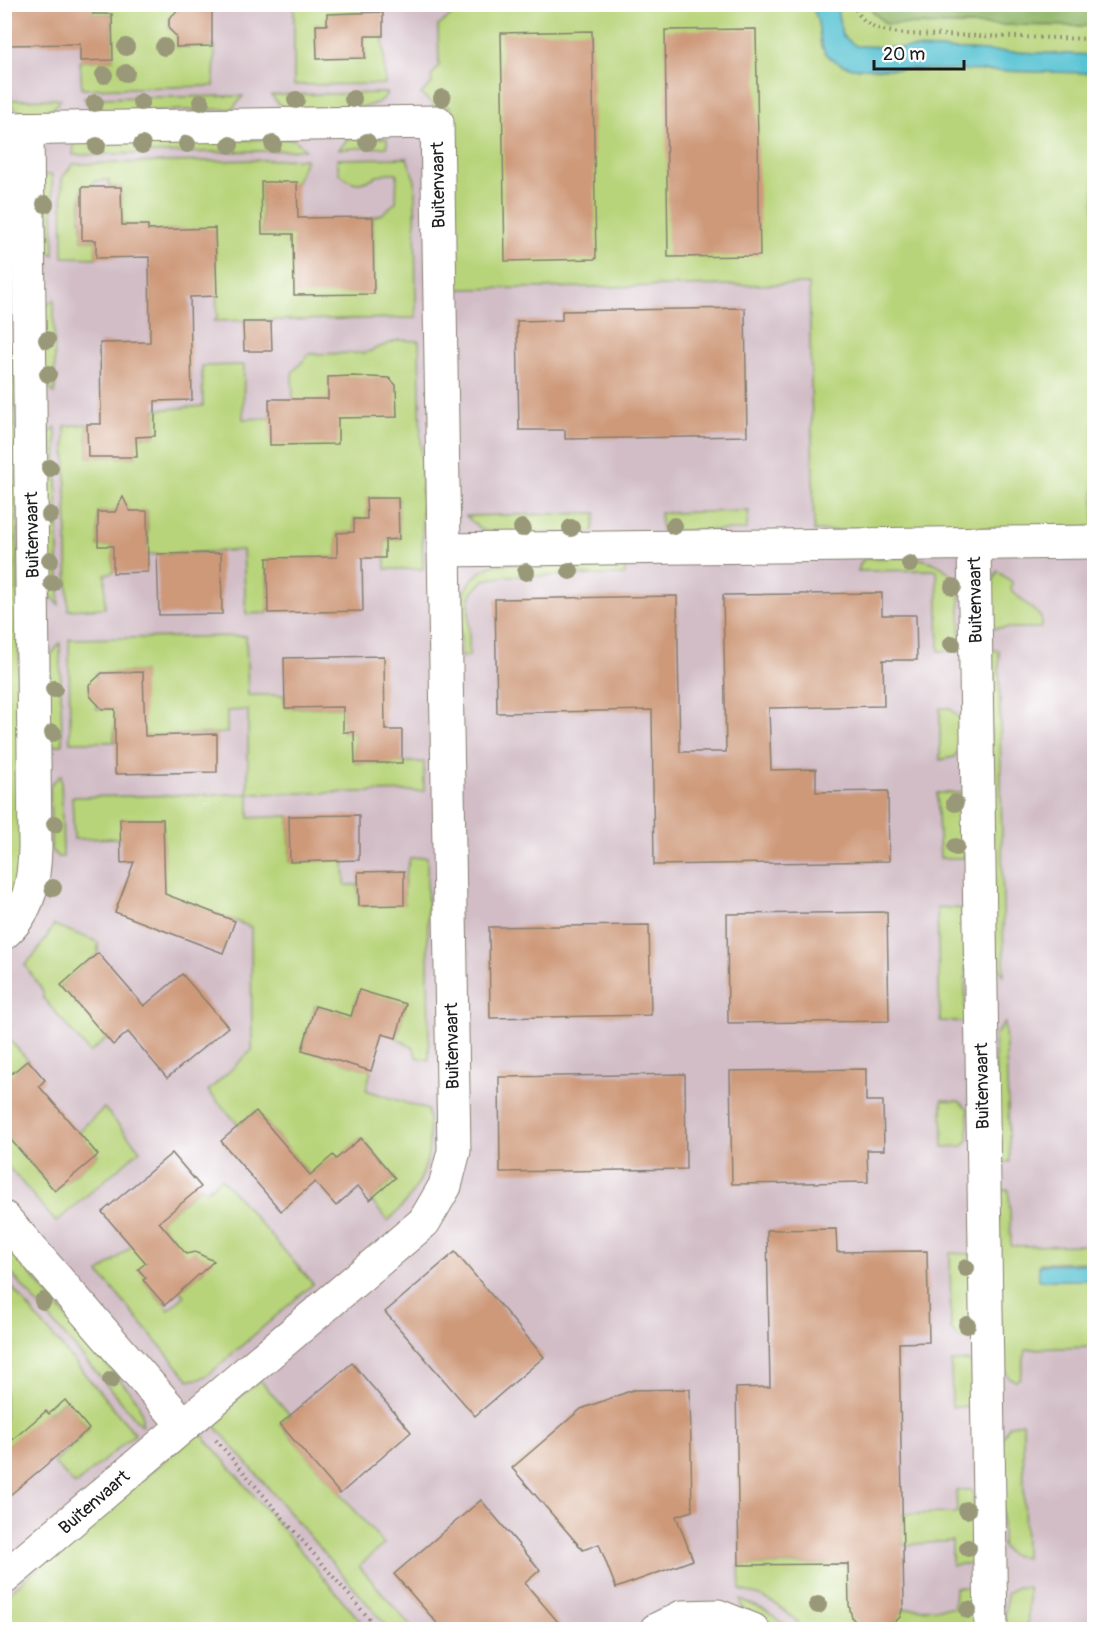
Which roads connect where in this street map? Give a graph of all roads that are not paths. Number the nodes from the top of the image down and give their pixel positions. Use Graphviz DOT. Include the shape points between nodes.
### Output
graph roads {
  1 [pos="16,129"];
  2 [pos="1095,542"];
  3 [pos="974,543"];
  4 [pos="445,550"];
  5 [pos="4,933"];
  6 [pos="4,1218"];
  7 [pos="184,1425"];
  8 [pos="4,1578"];
  9 [pos="656,1629"];
  10 [pos="753,1629"];
  11 [pos="991,1629"];
  1 -- 4 [label="street, Buitenvaart" via="437,122"];
  1 -- 5 [label="street, Buitenvaart" via="35,848 28,903"];
  2 -- 3 [label="street, Buitenvaart"];
  3 -- 4 [label="street, Buitenvaart"];
  3 -- 11 [label="street, Buitenvaart"];
  4 -- 7 [label="street, Buitenvaart" via="454,1151 445,1186 424,1222"];
  6 -- 7 [label="street"];
  7 -- 8 [label="street, Buitenvaart"];
  9 -- 10 [label="street" via="682,1617 718,1616"];
}
